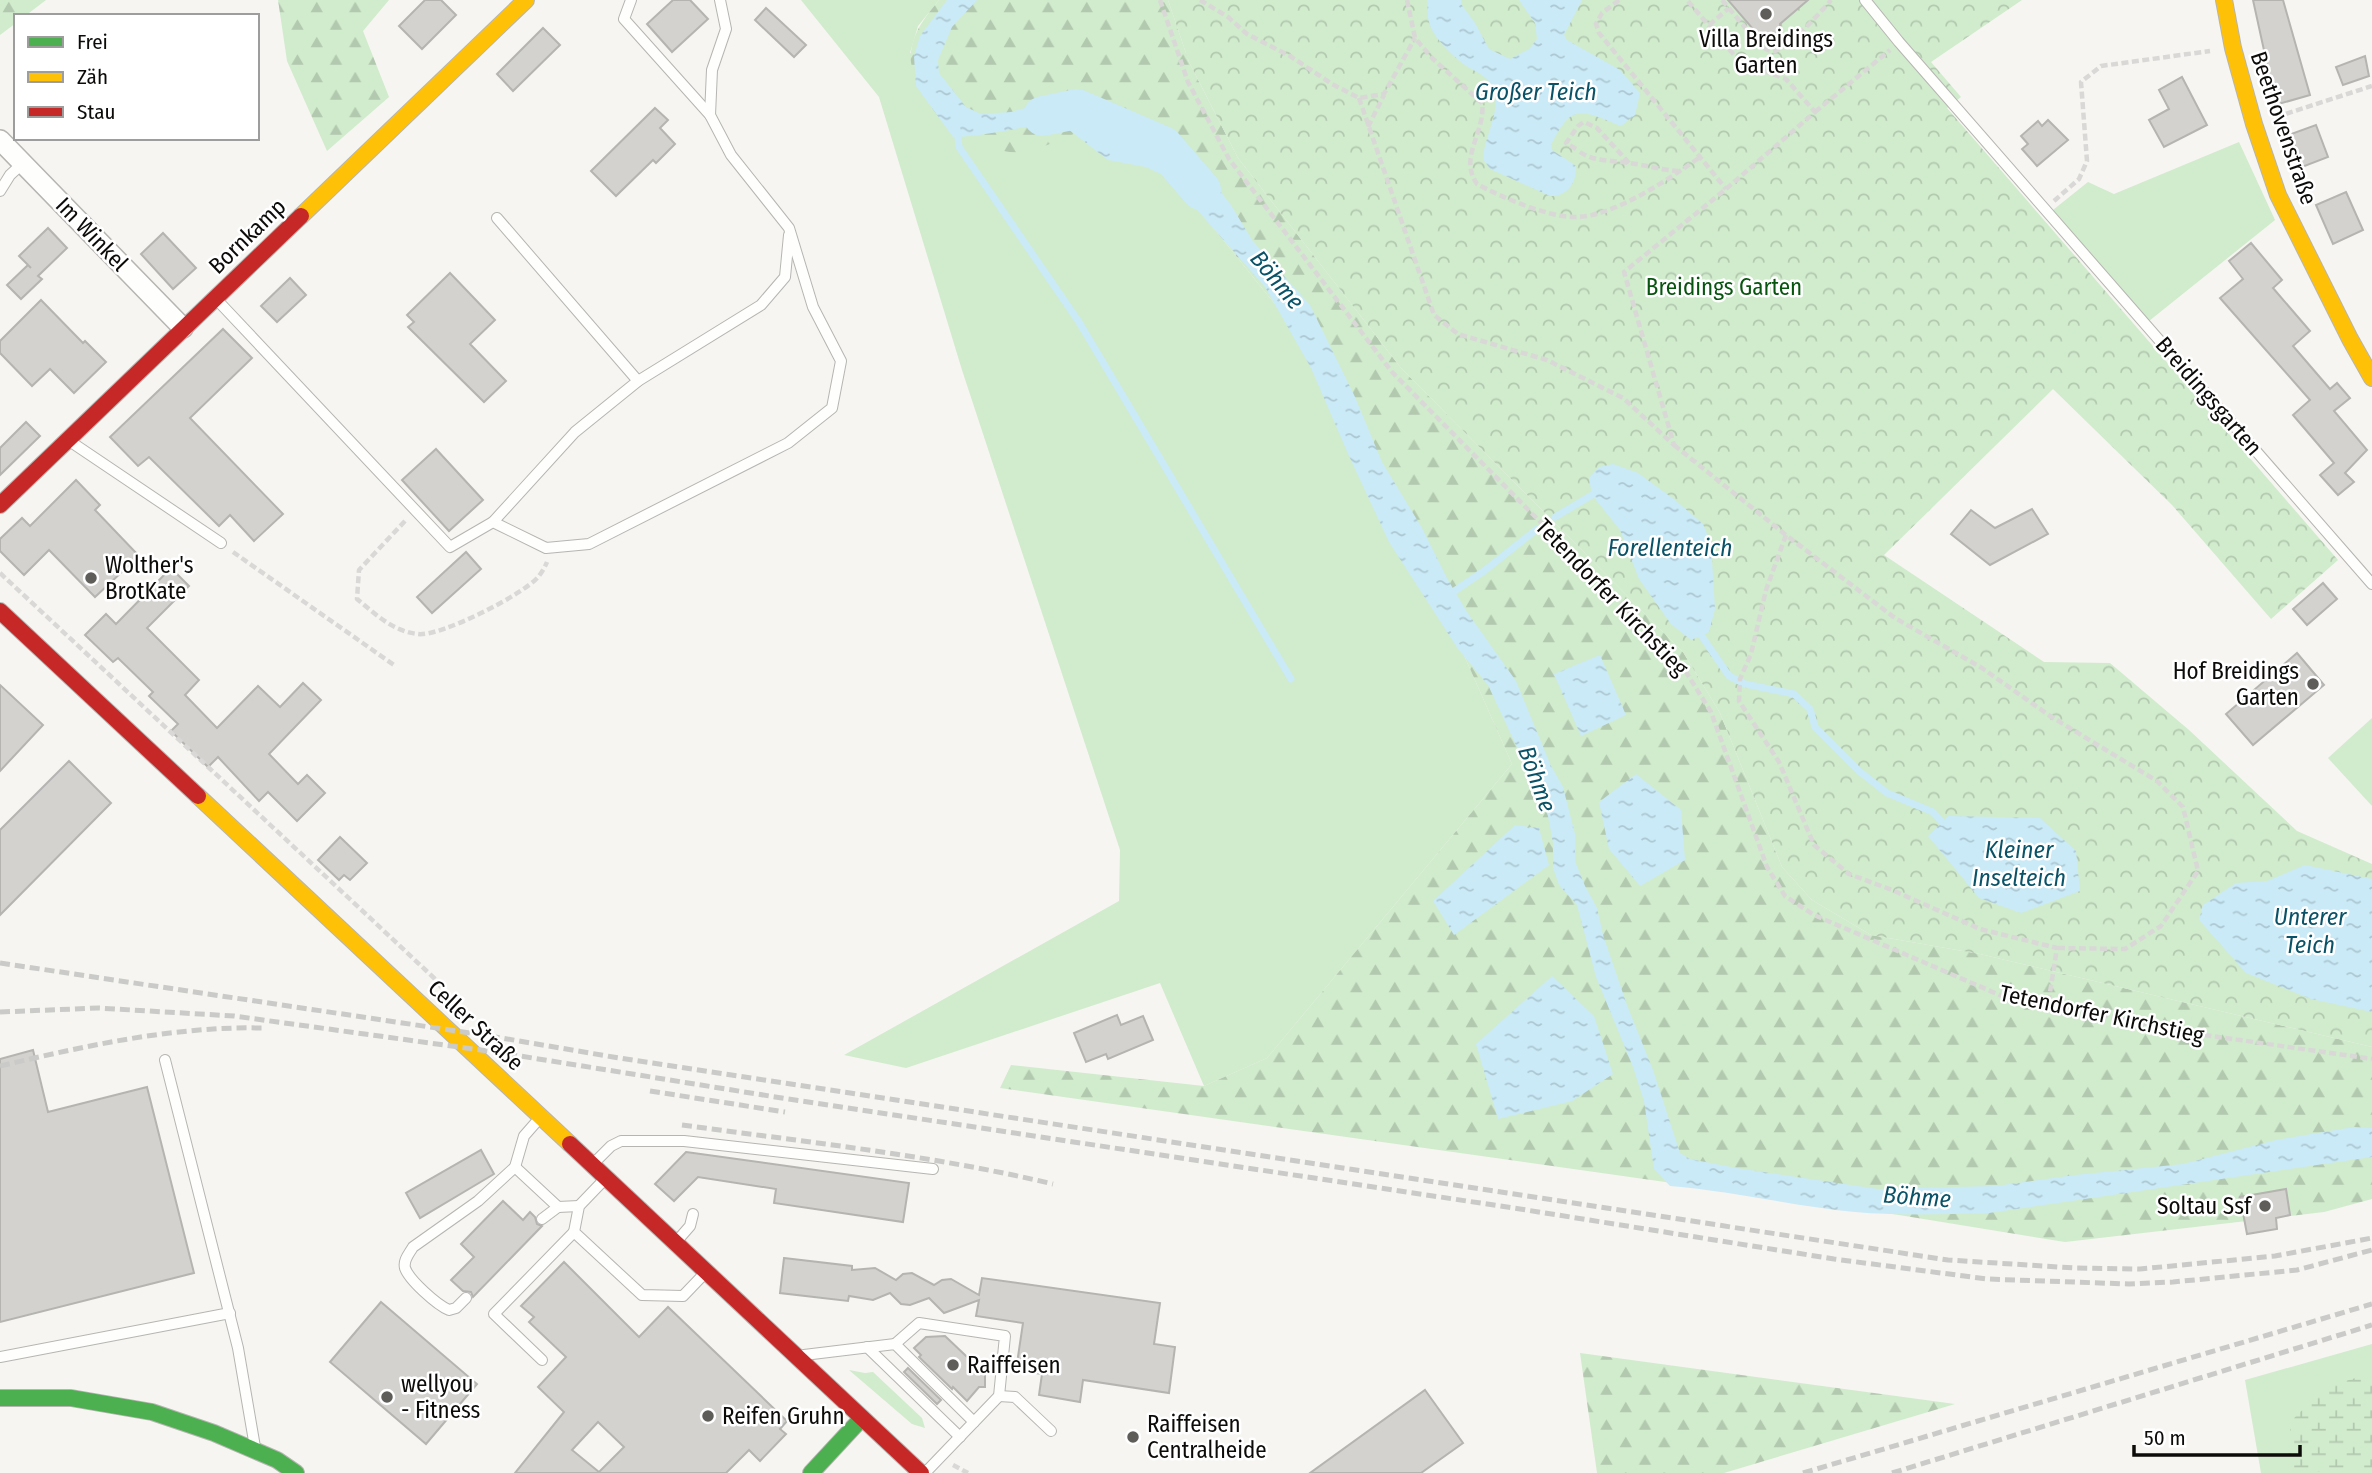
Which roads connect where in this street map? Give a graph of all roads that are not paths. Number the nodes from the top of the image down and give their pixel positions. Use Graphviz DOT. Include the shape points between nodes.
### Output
graph roads {
  1 [pos="526,0"];
  2 [pos="631,0"];
  3 [pos="720,0"];
  4 [pos="1865,0"];
  5 [pos="2224,0"];
  6 [pos="710,115"];
  7 [pos="0,139"];
  8 [pos="23,163"];
  9 [pos="4,176"];
  10 [pos="0,191"];
  11 [pos="497,218"];
  12 [pos="789,228"];
  13 [pos="215,298"];
  14 [pos="184,328"];
  15 [pos="2372,378"];
  16 [pos="638,381"];
  17 [pos="68,440"];
  18 [pos="0,505"];
  19 [pos="493,522"];
  20 [pos="220,543"];
  21 [pos="2372,584"];
  22 [pos="0,611"];
  23 [pos="164,1060"];
  24 [pos="541,1117"];
  25 [pos="592,1165"];
  26 [pos="515,1167"];
  27 [pos="933,1169"];
  28 [pos="606,1178"];
  29 [pos="579,1206"];
  30 [pos="558,1207"];
  31 [pos="693,1214"];
  32 [pos="542,1219"];
  33 [pos="574,1232"];
  34 [pos="675,1243"];
  35 [pos="706,1272"];
  36 [pos="466,1298"];
  37 [pos="230,1313"];
  38 [pos="895,1344"];
  39 [pos="867,1347"];
  40 [pos="0,1357"];
  41 [pos="796,1357"];
  42 [pos="542,1360"];
  43 [pos="999,1396"];
  44 [pos="0,1398"];
  45 [pos="862,1418"];
  46 [pos="974,1422"];
  47 [pos="1051,1431"];
  48 [pos="960,1437"];
  49 [pos="256,1451"];
  50 [pos="296,1473"];
  51 [pos="811,1473"];
  52 [pos="923,1473"];
  1 -- 13 [label="street, Bornkamp"];
  2 -- 6 [label="lane" via="624,19"];
  3 -- 6 [label="lane" via="726,29 712,70"];
  4 -- 21 [label="lane, Breidingsgarten"];
  5 -- 15 [label="street, Beethovenstraße" via="2254,124 2278,195"];
  6 -- 12 [label="lane" via="731,155"];
  7 -- 8 [label="street, Im Winkel"];
  8 -- 9 [label="lane"];
  8 -- 14 [label="street, Im Winkel"];
  9 -- 10 [label="lane"];
  11 -- 16 [label="lane"];
  12 -- 16 [label="lane" via="785,277 761,305"];
  12 -- 19 [label="lane" via="813,307 841,361 832,408 788,443 589,544 546,548"];
  13 -- 14 [label="street, Bornkamp"];
  13 -- 19 [label="lane" via="450,547"];
  14 -- 17 [label="street, Bornkamp"];
  16 -- 19 [label="lane" via="575,432"];
  17 -- 18 [label="street, Bornkamp"];
  17 -- 20 [label="lane"];
  22 -- 24 [label="street, Celler Straße"];
  23 -- 37 [label="lane"];
  24 -- 25 [label="street, Celler Straße"];
  24 -- 26 [label="lane" via="524,1136"];
  25 -- 27 [label="lane" via="621,1141 684,1141"];
  25 -- 28 [label="street, Celler Straße"];
  26 -- 30 [label="lane"];
  26 -- 36 [label="lane" via="405,1258 413,1280 441,1306 456,1308"];
  28 -- 29 [label="lane"];
  28 -- 34 [label="street, Celler Straße"];
  29 -- 30 [label="lane"];
  29 -- 33 [label="lane"];
  30 -- 32 [label="lane"];
  31 -- 34 [label="lane" via="690,1226"];
  33 -- 35 [label="lane" via="642,1295 682,1296"];
  33 -- 42 [label="lane" via="494,1314"];
  34 -- 35 [label="street, Celler Straße"];
  35 -- 41 [label="street, Celler Straße"];
  37 -- 40 [label="lane"];
  37 -- 49 [label="lane"];
  38 -- 39 [label="lane"];
  38 -- 43 [label="lane" via="919,1323 1005,1336"];
  38 -- 46 [label="lane"];
  39 -- 41 [label="lane"];
  39 -- 48 [label="lane"];
  41 -- 45 [label="street, Celler Straße"];
  43 -- 46 [label="lane"];
  43 -- 47 [label="lane" via="1015,1397"];
  44 -- 49 [label="street" via="71,1398 152,1412"];
  45 -- 51 [label="street"];
  45 -- 52 [label="street, Celler Straße"];
  46 -- 48 [label="lane"];
  48 -- 52 [label="lane"];
  49 -- 50 [label="street"];
}
